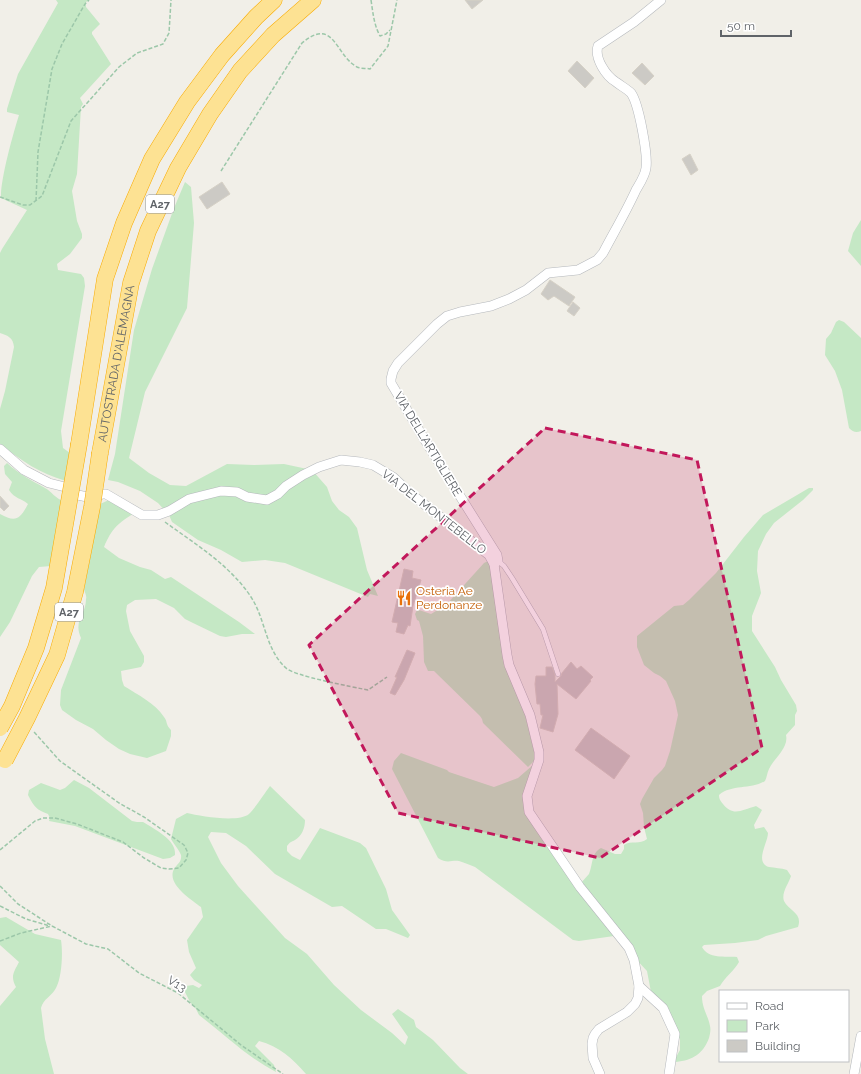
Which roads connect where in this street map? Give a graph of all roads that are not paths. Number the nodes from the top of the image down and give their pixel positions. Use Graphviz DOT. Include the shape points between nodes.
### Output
graph roads {
  1 [pos="274,0"];
  2 [pos="313,0"];
  3 [pos="661,0"];
  4 [pos="0,449"];
  5 [pos="496,563"];
  6 [pos="558,674"];
  7 [pos="0,728"];
  8 [pos="2,764"];
  9 [pos="639,986"];
  10 [pos="861,1036"];
  11 [pos="600,1074"];
  12 [pos="669,1074"];
  13 [pos="854,1074"];
  1 -- 7 [label="highway, AUTOSTRADA D'ALEMAGNA / A27, bridge" via="222,55 187,102 152,159 124,223 105,279 54,588 36,648"];
  2 -- 8 [label="highway, AUTOSTRADA D'ALEMAGNA / A27, bridge" via="273,35 240,71 210,114 178,168 148,231 131,283 75,592 57,654"];
  3 -- 5 [label="street, VIA DELL'ARTIGLIERE" via="597,48 597,56 608,74 614,82 631,94 646,154 645,173 604,253 597,260 578,270 548,272 522,293 500,303 447,316 393,371 392,383 497,555"];
  4 -- 5 [label="street, VIA DEL MONTEBELLO" via="24,470 49,483 65,487 73,494 92,498 106,494 142,515 158,515 189,499 221,491 237,492 247,497 267,500 319,467 341,460 360,462 373,465 393,477"];
  5 -- 6 [label="lane" via="512,578 543,629"];
  5 -- 9 [label="street" via="507,655 530,715 539,752 539,760 526,796 528,807 580,887 629,948"];
  9 -- 11 [label="street" via="638,998 631,1009 595,1034 592,1044 593,1058"];
  9 -- 12 [label="street" via="663,1008 675,1034"];
  10 -- 13 [label="street"];
}
